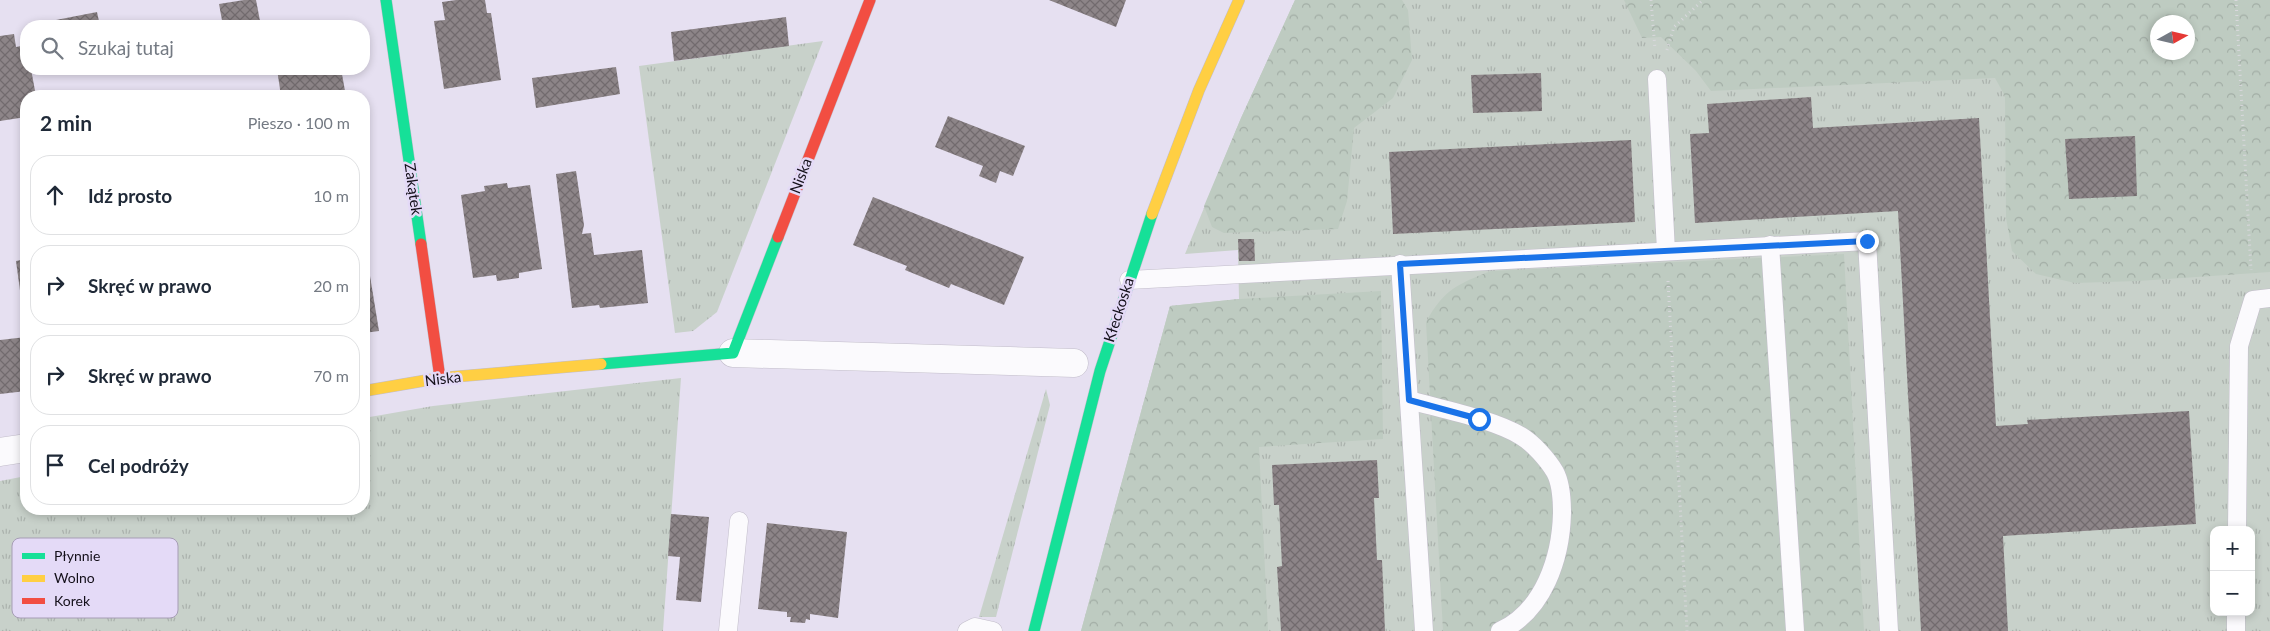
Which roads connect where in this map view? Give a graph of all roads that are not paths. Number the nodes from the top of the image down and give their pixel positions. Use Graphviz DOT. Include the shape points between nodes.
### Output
graph roads {
  1 [pos="386,0"];
  2 [pos="870,0"];
  3 [pos="1238,0"];
  4 [pos="1658,79"];
  5 [pos="1770,246"];
  6 [pos="1666,251"];
  7 [pos="1400,264"];
  8 [pos="1129,280"];
  9 [pos="2262,300"];
  10 [pos="733,353"];
  11 [pos="1074,363"];
  12 [pos="440,378"];
  13 [pos="370,390"];
  14 [pos="1409,400"];
  15 [pos="20,449"];
  16 [pos="0,452"];
  17 [pos="739,521"];
  18 [pos="2237,526"];
  19 [pos="2236,616"];
  20 [pos="728,631"];
  21 [pos="967,631"];
  22 [pos="993,631"];
  23 [pos="1034,631"];
  24 [pos="1424,631"];
  25 [pos="1500,631"];
  26 [pos="1795,631"];
  27 [pos="1889,631"];
  28 [pos="2236,631"];
  1 -- 12 [label="street, Zakątek"];
  2 -- 10 [label="street, Niska"];
  3 -- 8 [label="street, Kłeckoska" via="1194,106"];
  4 -- 6 [label="lane"];
  5 -- 6 [label="lane"];
  5 -- 26 [label="lane"];
  5 -- 27 [label="lane" via="1867,241"];
  6 -- 7 [label="lane"];
  7 -- 8 [label="lane"];
  7 -- 14 [label="lane"];
  8 -- 23 [label="street, Kłeckoska" via="1100,373"];
  9 -- 18 [label="lane" via="2238,346"];
  10 -- 11 [label="street, Niska"];
  10 -- 12 [label="street, Niska"];
  12 -- 13 [label="street, Niska"];
  14 -- 24 [label="lane"];
  14 -- 25 [label="lane" via="1479,419 1522,436 1555,472 1562,498 1561,520 1557,554 1550,576 1525,614"];
  15 -- 16 [label="street"];
  17 -- 20 [label="lane"];
  19 -- 28 [label="lane"];
  21 -- 22 [label="lane" via="975,626"];
}
